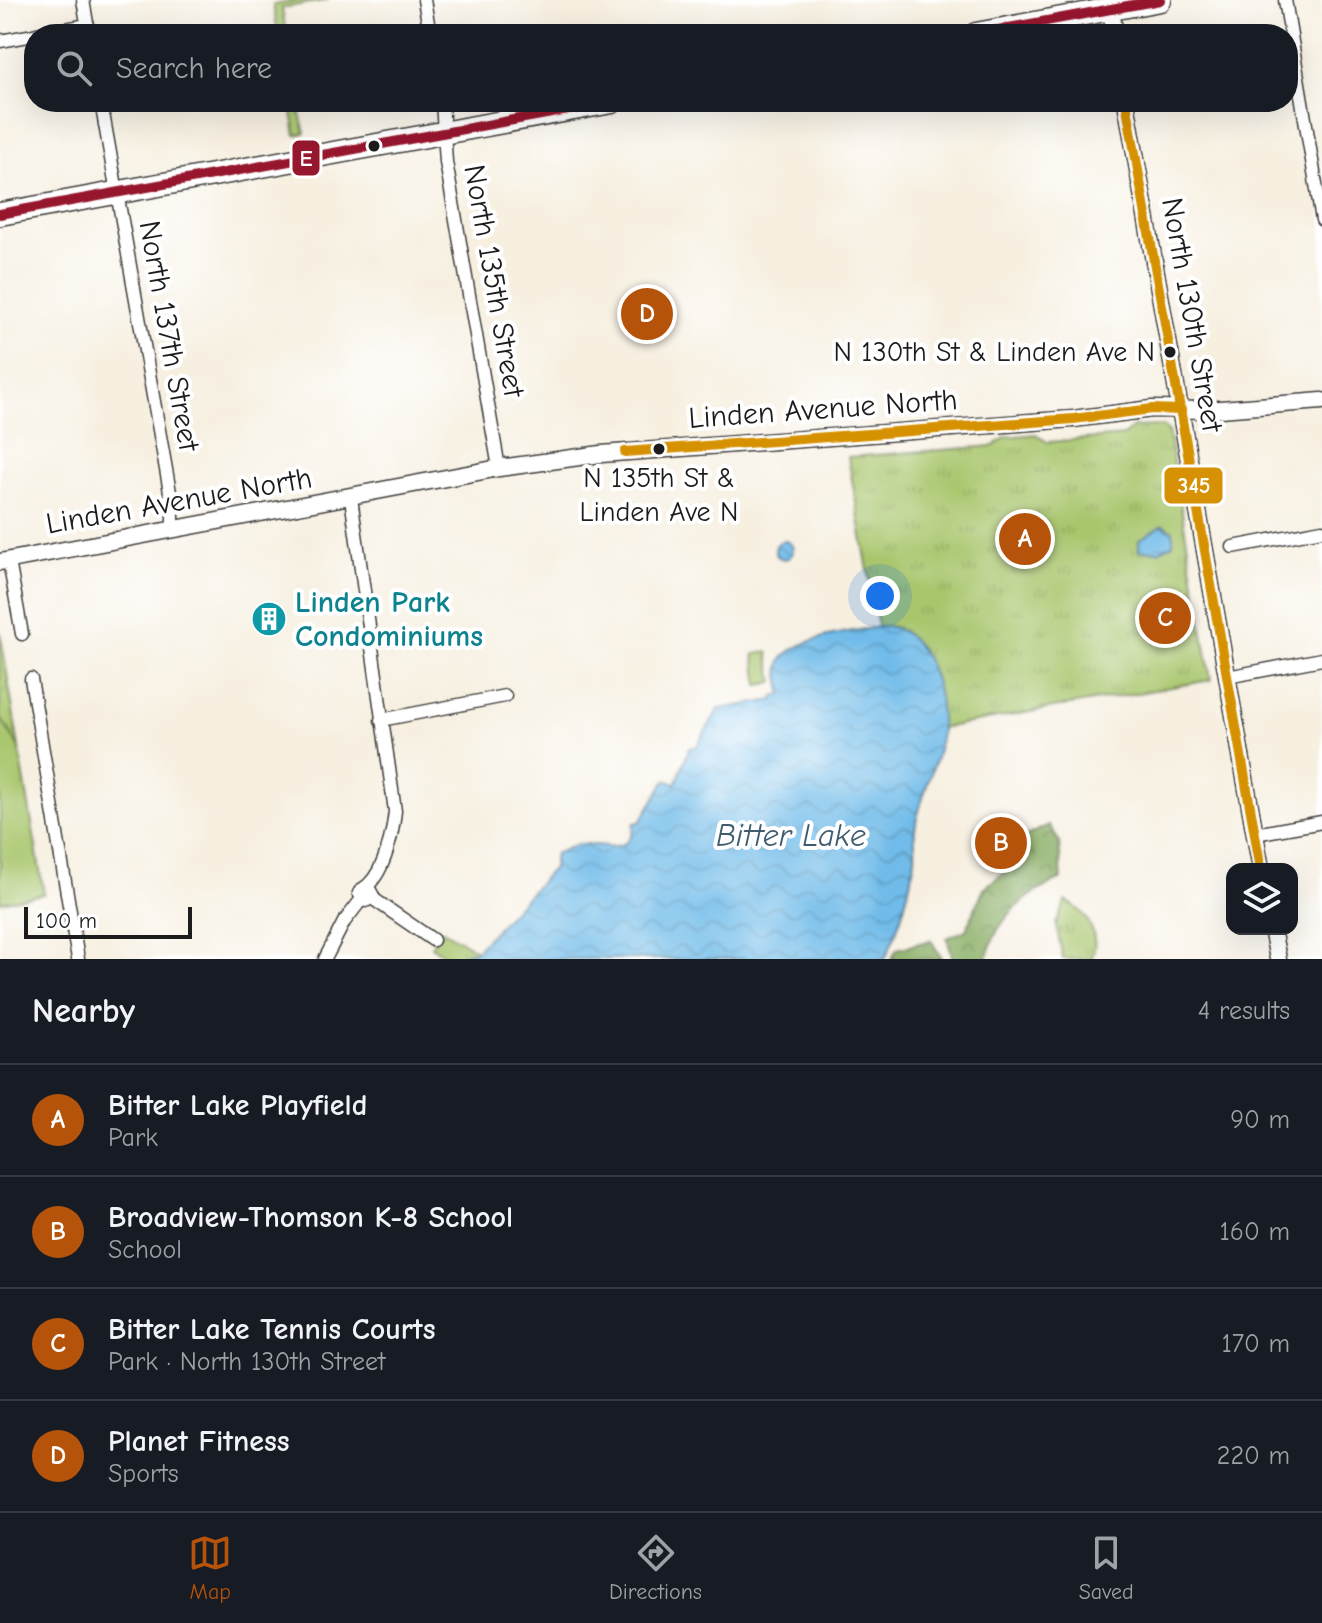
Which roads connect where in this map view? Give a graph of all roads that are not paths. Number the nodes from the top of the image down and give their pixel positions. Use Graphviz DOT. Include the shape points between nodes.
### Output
graph roads {
  1 [pos="83,0"];
  2 [pos="424,0"];
  3 [pos="1160,0"];
  4 [pos="1285,0"];
  5 [pos="1109,4"];
  6 [pos="87,24"];
  7 [pos="428,24"];
  8 [pos="1020,24"];
  9 [pos="1113,24"];
  10 [pos="1289,24"];
  11 [pos="24,36"];
  12 [pos="0,41"];
  13 [pos="1298,77"];
  14 [pos="103,112"];
  15 [pos="443,112"];
  16 [pos="558,112"];
  17 [pos="1128,112"];
  18 [pos="446,133"];
  19 [pos="117,193"];
  20 [pos="0,214"];
  21 [pos="1322,220"];
  22 [pos="1322,401"];
  23 [pos="1181,410"];
  24 [pos="499,468"];
  25 [pos="351,498"];
  26 [pos="1322,530"];
  27 [pos="173,531"];
  28 [pos="1233,547"];
  29 [pos="4,562"];
  30 [pos="22,634"];
  31 [pos="1322,659"];
  32 [pos="1227,677"];
  33 [pos="31,679"];
  34 [pos="505,696"];
  35 [pos="381,720"];
  36 [pos="1322,822"];
  37 [pos="1255,834"];
  38 [pos="1260,863"];
  39 [pos="367,895"];
  40 [pos="1273,935"];
  41 [pos="433,940"];
  42 [pos="78,959"];
  43 [pos="325,959"];
  44 [pos="1278,959"];
  1 -- 6 [label="street"];
  2 -- 7 [label="street"];
  3 -- 5 [label="highway"];
  4 -- 10 [label="street"];
  5 -- 8 [label="highway"];
  5 -- 9 [label="street"];
  11 -- 12 [label="street"];
  13 -- 21 [label="street"];
  14 -- 19 [label="street, North 137th Street"];
  15 -- 18 [label="street, North 135th Street"];
  16 -- 18 [label="highway"];
  17 -- 23 [label="street, North 130th Street"];
  18 -- 19 [label="highway"];
  18 -- 24 [label="street, North 135th Street" via="446,162"];
  19 -- 20 [label="highway"];
  19 -- 27 [label="street, North 137th Street"];
  22 -- 23 [label="street, Linden Avenue North"];
  23 -- 24 [label="street, Linden Avenue North" via="601,454"];
  23 -- 32 [label="street, North 130th Street"];
  24 -- 25 [label="street, Linden Avenue North"];
  25 -- 27 [label="street, Linden Avenue North"];
  25 -- 35 [label="street"];
  26 -- 28 [label="street"];
  27 -- 29 [label="street, Linden Avenue North"];
  29 -- 30 [label="street"];
  31 -- 32 [label="street"];
  32 -- 37 [label="street, North 130th Street"];
  33 -- 42 [label="street"];
  34 -- 35 [label="street"];
  35 -- 39 [label="street" via="394,826"];
  36 -- 37 [label="street"];
  37 -- 38 [label="street, North 130th Street"];
  39 -- 41 [label="street"];
  39 -- 43 [label="street" via="344,922"];
  40 -- 44 [label="street"];
}
